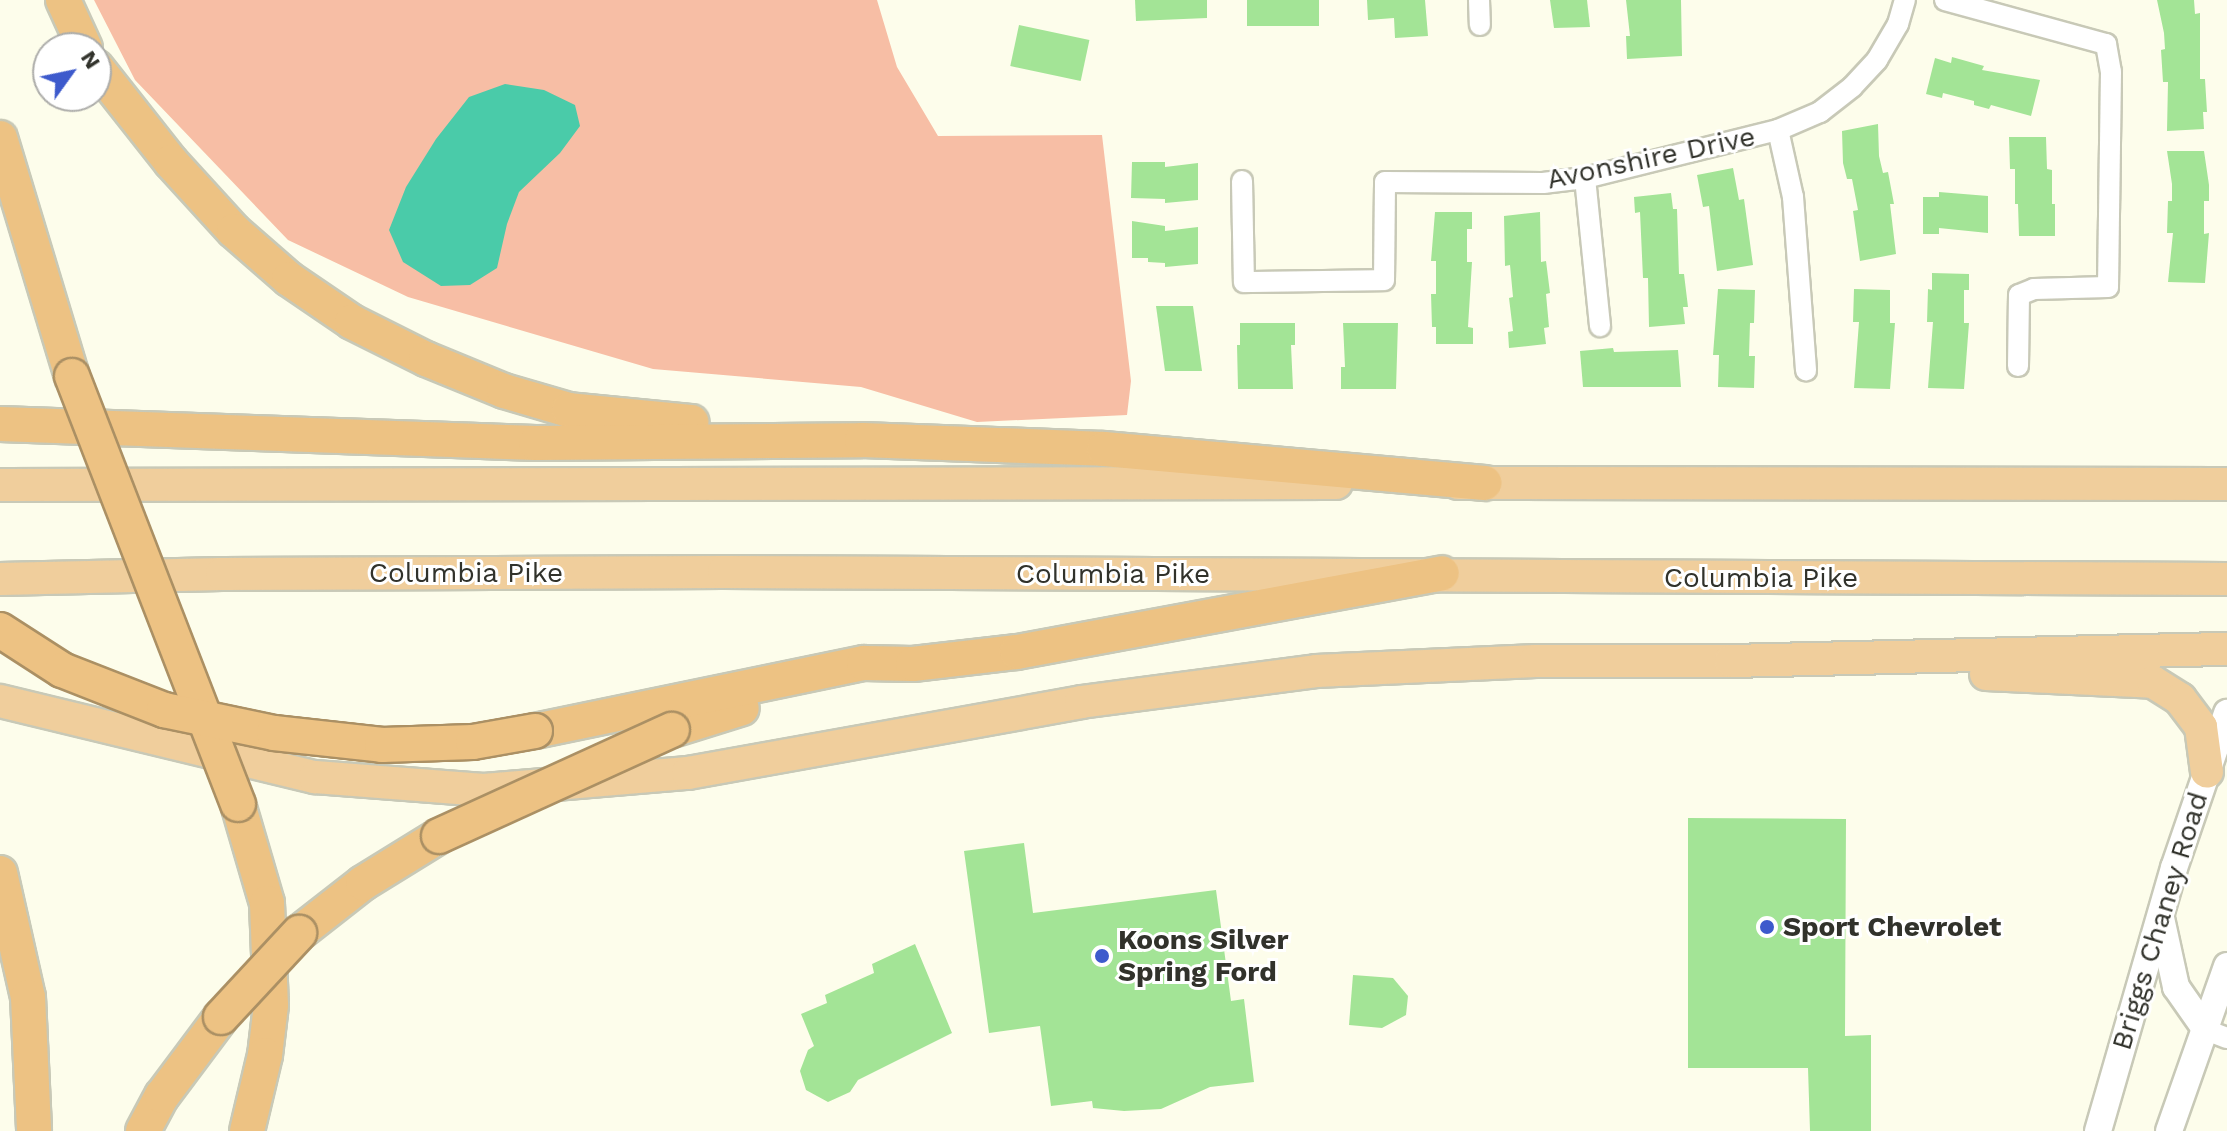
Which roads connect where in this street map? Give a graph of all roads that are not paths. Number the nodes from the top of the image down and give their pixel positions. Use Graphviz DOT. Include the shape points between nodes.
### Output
graph roads {
  1 [pos="63,0"];
  2 [pos="1479,0"];
  3 [pos="1905,0"];
  4 [pos="1945,0"];
  5 [pos="1480,25"];
  6 [pos="78,32"];
  7 [pos="112,87"];
  8 [pos="1778,130"];
  9 [pos="0,138"];
  10 [pos="1585,178"];
  11 [pos="1242,181"];
  12 [pos="1600,326"];
  13 [pos="2018,366"];
  14 [pos="1806,371"];
  15 [pos="0,424"];
  16 [pos="862,440"];
  17 [pos="0,467"];
  18 [pos="1484,483"];
  19 [pos="2227,484"];
  20 [pos="0,485"];
  21 [pos="161,487"];
  22 [pos="1442,573"];
  23 [pos="0,579"];
  24 [pos="2227,579"];
  25 [pos="0,630"];
  26 [pos="2227,649"];
  27 [pos="1731,661"];
  28 [pos="913,664"];
  29 [pos="0,701"];
  30 [pos="2227,713"];
  31 [pos="2207,772"];
  32 [pos="1,876"];
  33 [pos="2160,915"];
  34 [pos="2227,966"];
  35 [pos="2216,1034"];
  36 [pos="34,1131"];
  37 [pos="143,1131"];
  38 [pos="247,1131"];
  39 [pos="2098,1131"];
  40 [pos="2169,1131"];
  1 -- 6 [label="highway"];
  2 -- 5 [label="street"];
  3 -- 8 [label="street, Avonshire Drive" via="1877,60 1852,87 1820,112"];
  4 -- 13 [label="street" via="2106,44 2111,72 2108,287 2034,289 2019,295"];
  7 -- 16 [label="highway" via="234,231 289,279 352,322 413,353 504,391 569,410"];
  8 -- 10 [label="street, Avonshire Drive"];
  8 -- 14 [label="street" via="1793,197"];
  9 -- 38 [label="highway, bridge" via="72,376 238,804 267,903 271,1005"];
  10 -- 11 [label="street, Avonshire Drive" via="1543,183 1385,182 1384,280 1244,282"];
  10 -- 12 [label="street"];
  15 -- 16 [label="highway" via="536,443"];
  16 -- 18 [label="highway" via="1104,449"];
  17 -- 21 [label="highway" via="74,466"];
  18 -- 19 [label="highway"];
  18 -- 21 [label="highway"];
  20 -- 21 [label="highway"];
  22 -- 23 [label="highway, Columbia Pike" via="222,574"];
  22 -- 24 [label="highway, Columbia Pike"];
  22 -- 28 [label="highway" via="1017,652"];
  25 -- 28 [label="highway, bridge" via="62,670 164,710 274,733 382,745 473,742 864,663"];
  26 -- 27 [label="highway"];
  27 -- 29 [label="highway" via="1536,661 1316,671 1081,702 688,773 484,790 315,777"];
  27 -- 31 [label="highway" via="2153,682 2180,699 2201,727"];
  28 -- 37 [label="highway, bridge" via="672,730 439,836 363,883 299,933 221,1017 162,1096"];
  30 -- 31 [label="main road, Briggs Chaney Road"];
  31 -- 33 [label="main road, Briggs Chaney Road"];
  32 -- 36 [label="highway" via="28,997"];
  33 -- 35 [label="main road" via="2176,987"];
  33 -- 39 [label="main road, Briggs Chaney Road"];
  34 -- 35 [label="main road"];
  35 -- 40 [label="main road"];
}
